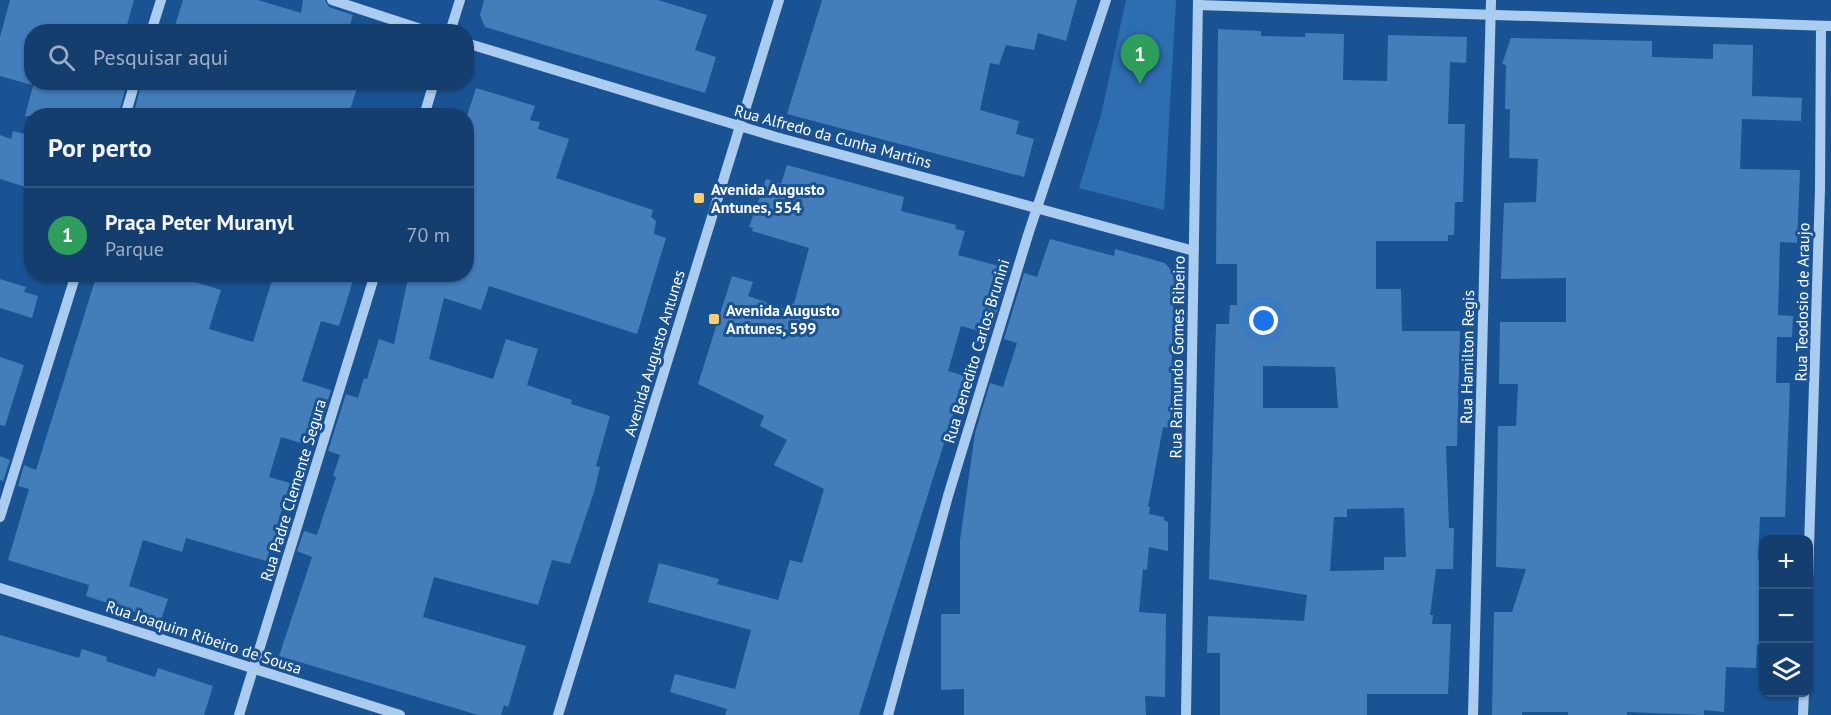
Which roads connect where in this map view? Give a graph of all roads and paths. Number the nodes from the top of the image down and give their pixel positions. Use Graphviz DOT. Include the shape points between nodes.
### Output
graph roads {
  1 [pos="161,0"];
  2 [pos="332,0"];
  3 [pos="460,0"];
  4 [pos="779,0"];
  5 [pos="1106,0"];
  6 [pos="1491,0"];
  7 [pos="1198,2"];
  8 [pos="1491,15"];
  9 [pos="154,24"];
  10 [pos="406,24"];
  11 [pos="452,24"];
  12 [pos="1826,26"];
  13 [pos="474,45"];
  14 [pos="133,90"];
  15 [pos="432,90"];
  16 [pos="127,108"];
  17 [pos="426,108"];
  18 [pos="739,126"];
  19 [pos="1826,189"];
  20 [pos="1038,207"];
  21 [pos="1194,250"];
  22 [pos="73,282"];
  23 [pos="373,282"];
  24 [pos="0,517"];
  25 [pos="1811,535"];
  26 [pos="0,588"];
  27 [pos="253,669"];
  28 [pos="1804,697"];
  29 [pos="239,715"];
  30 [pos="400,715"];
  31 [pos="558,715"];
  32 [pos="891,715"];
  33 [pos="1186,715"];
  34 [pos="1473,715"];
  35 [pos="1803,715"];
  1 -- 9 [label="street"];
  2 -- 10 [label="street"];
  3 -- 11 [label="street"];
  4 -- 18 [label="street, Avenida Augusto Antunes"];
  5 -- 20 [label="street, Rua Benedito Carlos Brunini"];
  6 -- 8 [label="street, Rua Hamilton Regis"];
  7 -- 8 [label="street"];
  7 -- 21 [label="street, Rua Raimundo Gomes Ribeiro"];
  8 -- 12 [label="street"];
  8 -- 34 [label="street, Rua Hamilton Regis"];
  12 -- 19 [label="street, Rua Teodosio de Araujo"];
  13 -- 18 [label="street, Rua Alfredo da Cunha Martins"];
  14 -- 16 [label="street"];
  15 -- 17 [label="street"];
  18 -- 20 [label="street, Rua Alfredo da Cunha Martins"];
  18 -- 31 [label="street, Avenida Augusto Antunes"];
  19 -- 25 [label="street, Rua Teodosio de Araujo"];
  20 -- 21 [label="street, Rua Alfredo da Cunha Martins"];
  20 -- 32 [label="street, Rua Benedito Carlos Brunini" via="948,496"];
  21 -- 33 [label="street, Rua Raimundo Gomes Ribeiro"];
  22 -- 24 [label="street"];
  23 -- 27 [label="street, Rua Padre Clemente Segura"];
  26 -- 27 [label="street, Rua Joaquim Ribeiro de Sousa"];
  27 -- 29 [label="street, Rua Padre Clemente Segura"];
  27 -- 30 [label="street, Rua Joaquim Ribeiro de Sousa"];
  28 -- 35 [label="street"];
}
